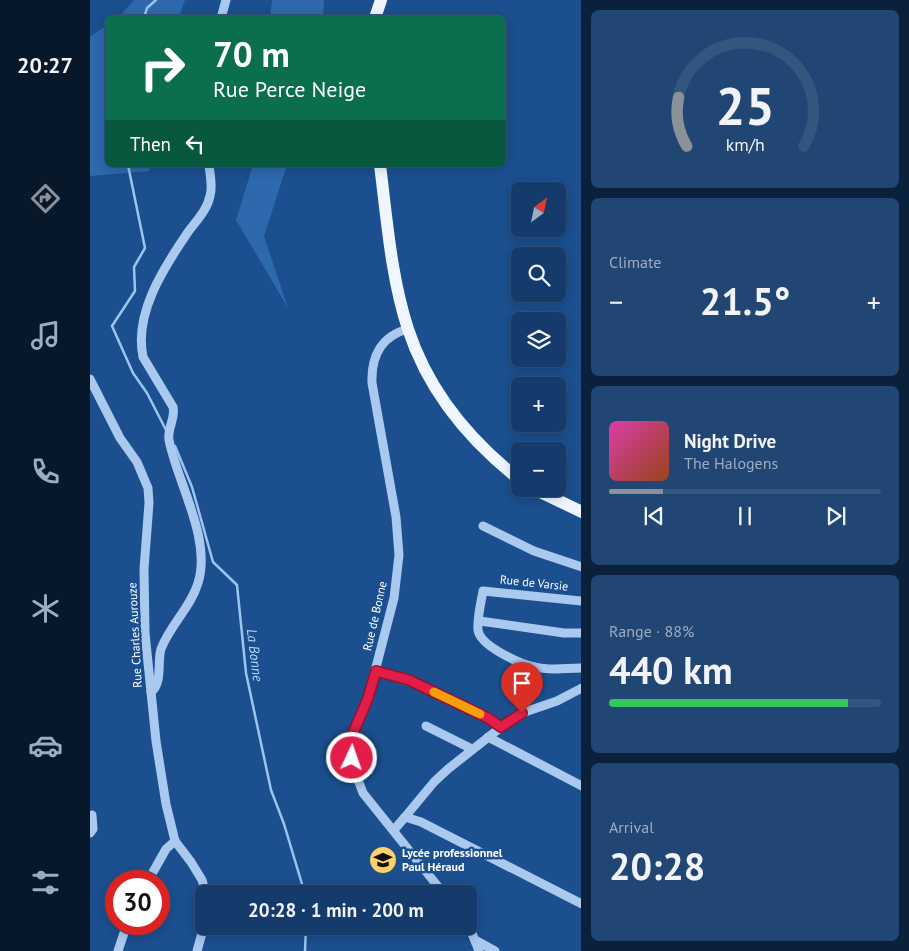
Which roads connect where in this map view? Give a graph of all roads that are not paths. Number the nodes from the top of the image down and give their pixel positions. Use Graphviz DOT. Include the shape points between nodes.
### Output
graph roads {
  1 [pos="226,0"];
  2 [pos="381,0"];
  3 [pos="222,15"];
  4 [pos="376,15"];
  5 [pos="209,167"];
  6 [pos="380,167"];
  7 [pos="408,328"];
  8 [pos="90,379"];
  9 [pos="511,472"];
  10 [pos="551,497"];
  11 [pos="581,512"];
  12 [pos="483,526"];
  13 [pos="581,567"];
  14 [pos="581,601"];
  15 [pos="480,621"];
  16 [pos="581,633"];
  17 [pos="581,668"];
  18 [pos="376,671"];
  19 [pos="581,689"];
  20 [pos="151,692"];
  21 [pos="426,726"];
  22 [pos="501,727"];
  23 [pos="488,737"];
  24 [pos="472,750"];
  25 [pos="581,785"];
  26 [pos="92,815"];
  27 [pos="405,817"];
  28 [pos="394,830"];
  29 [pos="90,833"];
  30 [pos="175,841"];
  31 [pos="154,870"];
  32 [pos="203,885"];
  33 [pos="437,885"];
  34 [pos="581,903"];
  35 [pos="124,935"];
  36 [pos="201,935"];
  37 [pos="473,935"];
  38 [pos="475,940"];
  39 [pos="118,951"];
  40 [pos="197,951"];
  41 [pos="479,951"];
  42 [pos="495,951"];
  1 -- 3 [label="street"];
  2 -- 4 [label="main road"];
  5 -- 20 [label="street" via="212,186 207,204 158,279 142,337 143,357 174,406 169,437 189,500 200,558 200,572 193,596 162,648 158,660 158,681"];
  6 -- 7 [label="main road" via="392,256"];
  7 -- 9 [label="main road" via="434,385 458,420"];
  7 -- 18 [label="street, Rue de Bonne" via="384,342 372,363 372,383 396,517 399,555 394,598"];
  8 -- 20 [label="street, Rue Charles Aurouze" via="120,438 137,462 148,488 144,554 145,633"];
  10 -- 11 [label="main road"];
  12 -- 13 [label="street" via="534,551"];
  14 -- 15 [label="street, Rue de Varsie" via="483,591"];
  15 -- 16 [label="street"];
  15 -- 17 [label="street" via="478,630 481,637 513,660 535,667"];
  18 -- 22 [label="street" via="409,680"];
  18 -- 28 [label="street, Rue de Bonne" via="351,738 352,758 362,793"];
  19 -- 22 [label="street" via="522,713"];
  20 -- 30 [label="street, Rue Charles Aurouze" via="166,804"];
  21 -- 24 [label="street"];
  22 -- 23 [label="street"];
  23 -- 24 [label="street"];
  23 -- 25 [label="street"];
  24 -- 27 [label="street" via="434,782"];
  26 -- 29 [label="street"];
  27 -- 28 [label="street"];
  27 -- 34 [label="street" via="434,828"];
  28 -- 33 [label="street, Rue de Bonne"];
  30 -- 31 [label="street" via="166,849"];
  30 -- 32 [label="street, Rue Charles Aurouze" via="192,862"];
  35 -- 39 [label="street"];
  36 -- 40 [label="street"];
  37 -- 38 [label="street"];
  38 -- 41 [label="street"];
  38 -- 42 [label="street"];
}
